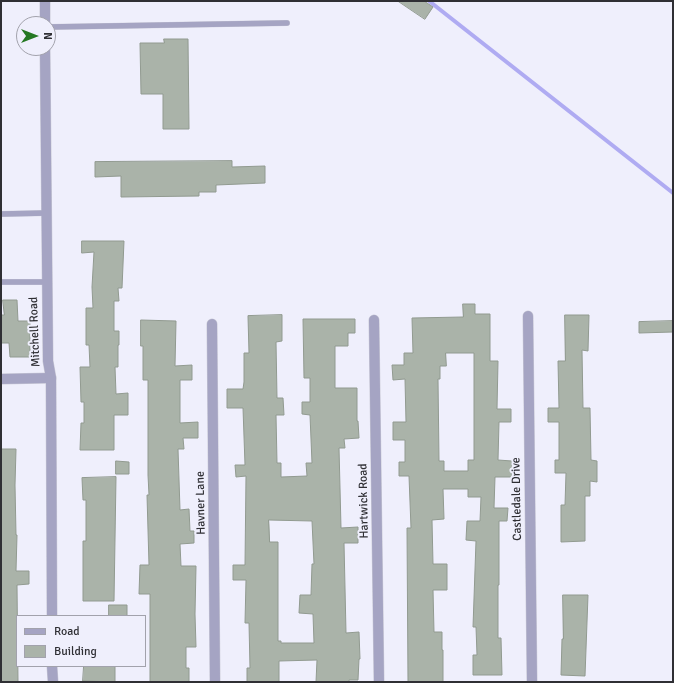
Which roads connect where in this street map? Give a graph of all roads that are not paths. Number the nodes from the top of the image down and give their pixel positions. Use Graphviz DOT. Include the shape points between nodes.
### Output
graph roads {
  1 [pos="45,1"];
  2 [pos="45,16"];
  3 [pos="287,23"];
  4 [pos="56,27"];
  5 [pos="46,56"];
  6 [pos="47,213"];
  7 [pos="1,214"];
  8 [pos="1,282"];
  9 [pos="47,282"];
  10 [pos="528,316"];
  11 [pos="374,320"];
  12 [pos="212,324"];
  13 [pos="51,378"];
  14 [pos="1,379"];
  15 [pos="52,615"];
  16 [pos="52,667"];
  17 [pos="52,682"];
  18 [pos="215,682"];
  19 [pos="379,682"];
  20 [pos="532,682"];
  1 -- 2 [label="street"];
  3 -- 4 [label="lane"];
  5 -- 6 [label="street, Mitchell Road"];
  6 -- 7 [label="lane"];
  6 -- 9 [label="street, Mitchell Road"];
  8 -- 9 [label="lane"];
  9 -- 13 [label="street, Mitchell Road" via="48,361"];
  10 -- 20 [label="street, Castledale Drive"];
  11 -- 19 [label="street, Hartwick Road"];
  12 -- 18 [label="street, Havner Lane"];
  13 -- 14 [label="street"];
  13 -- 15 [label="street, Mitchell Road"];
  16 -- 17 [label="street"];
}
